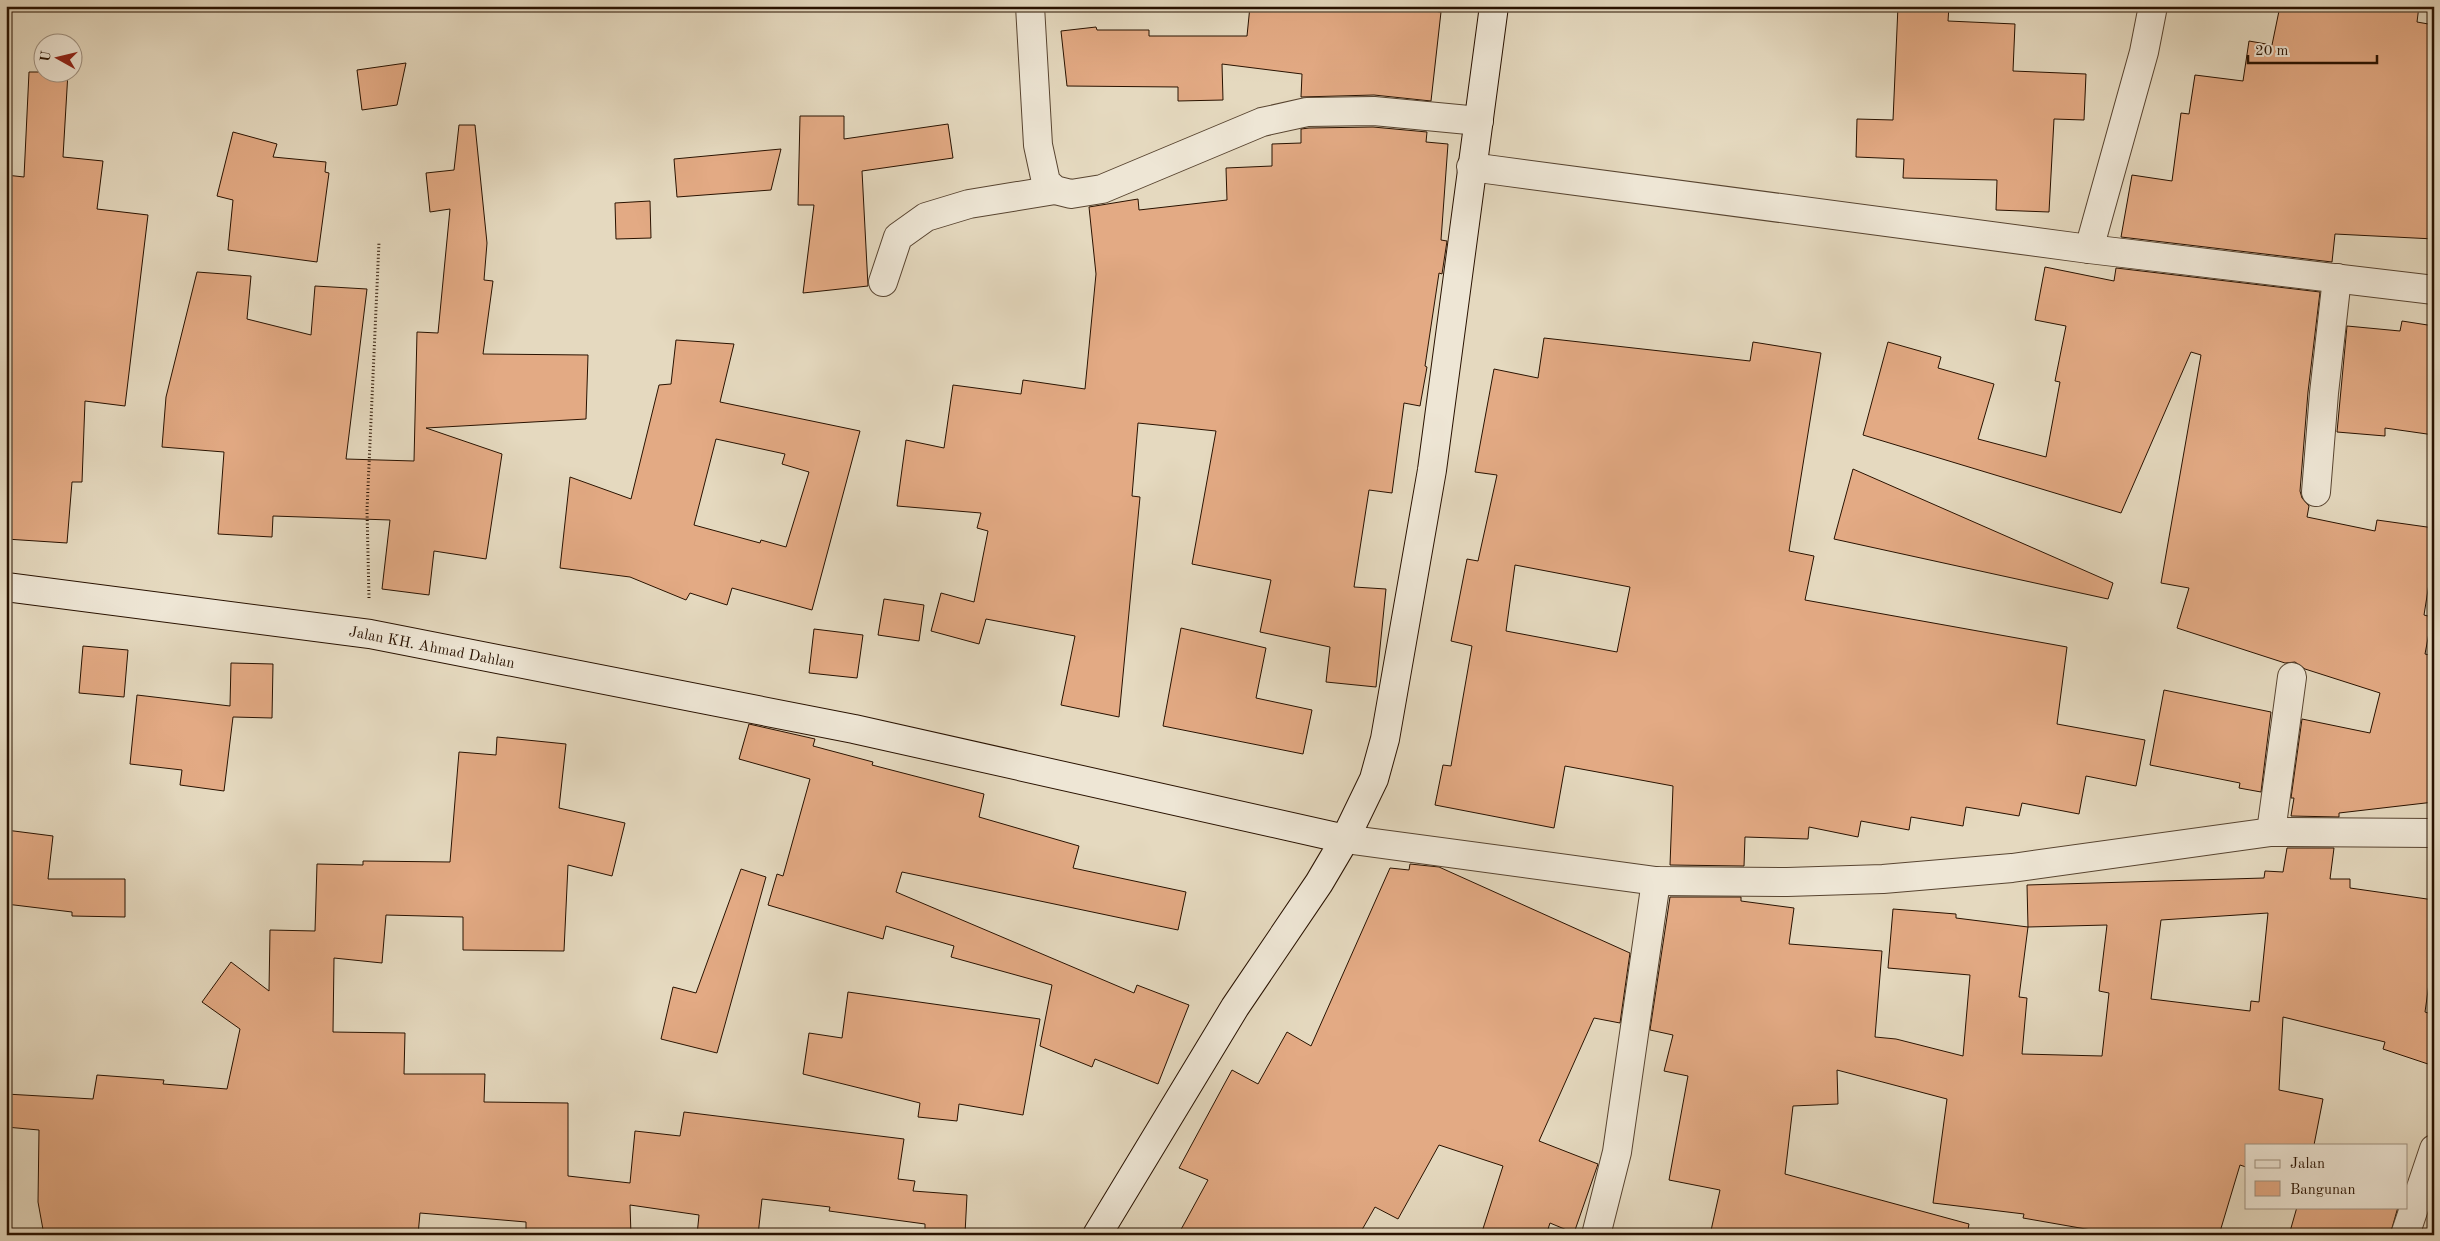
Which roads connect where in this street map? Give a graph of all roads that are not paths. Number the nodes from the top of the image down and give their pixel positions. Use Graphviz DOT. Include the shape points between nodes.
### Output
graph roads {
  1 [pos="1030,6"];
  2 [pos="1494,6"];
  3 [pos="2153,6"];
  4 [pos="1479,121"];
  5 [pos="1471,167"];
  6 [pos="1055,190"];
  7 [pos="2089,249"];
  8 [pos="2337,278"];
  9 [pos="883,282"];
  10 [pos="2434,290"];
  11 [pos="2316,492"];
  12 [pos="6,587"];
  13 [pos="2292,676"];
  14 [pos="2271,832"];
  15 [pos="2434,833"];
  16 [pos="1344,839"];
  17 [pos="1656,880"];
  18 [pos="2434,1149"];
  19 [pos="1097,1235"];
  20 [pos="1596,1235"];
  21 [pos="2405,1235"];
  1 -- 6 [label="street" via="1038,145 1046,182"];
  2 -- 4 [label="street"];
  3 -- 7 [label="street" via="2144,52"];
  4 -- 5 [label="street"];
  4 -- 6 [label="street" via="1374,111 1307,112 1262,122 1102,190 1071,194"];
  5 -- 7 [label="street"];
  5 -- 16 [label="street" via="1432,470 1385,739 1374,779"];
  6 -- 9 [label="street" via="969,204 926,217 898,237"];
  7 -- 8 [label="street"];
  8 -- 10 [label="street"];
  8 -- 11 [label="street"];
  12 -- 16 [label="street, Jalan KH. Ahmad Dahlan" via="370,634 854,729"];
  13 -- 14 [label="street"];
  14 -- 15 [label="street, Jalan KH. Ahmad Dahlan"];
  14 -- 17 [label="street, Jalan KH. Ahmad Dahlan" via="2012,868 1883,879 1787,882"];
  16 -- 17 [label="street, Jalan KH. Ahmad Dahlan"];
  16 -- 19 [label="street" via="1235,1007"];
  17 -- 20 [label="street" via="1617,1152"];
  18 -- 21 [label="street"];
}
